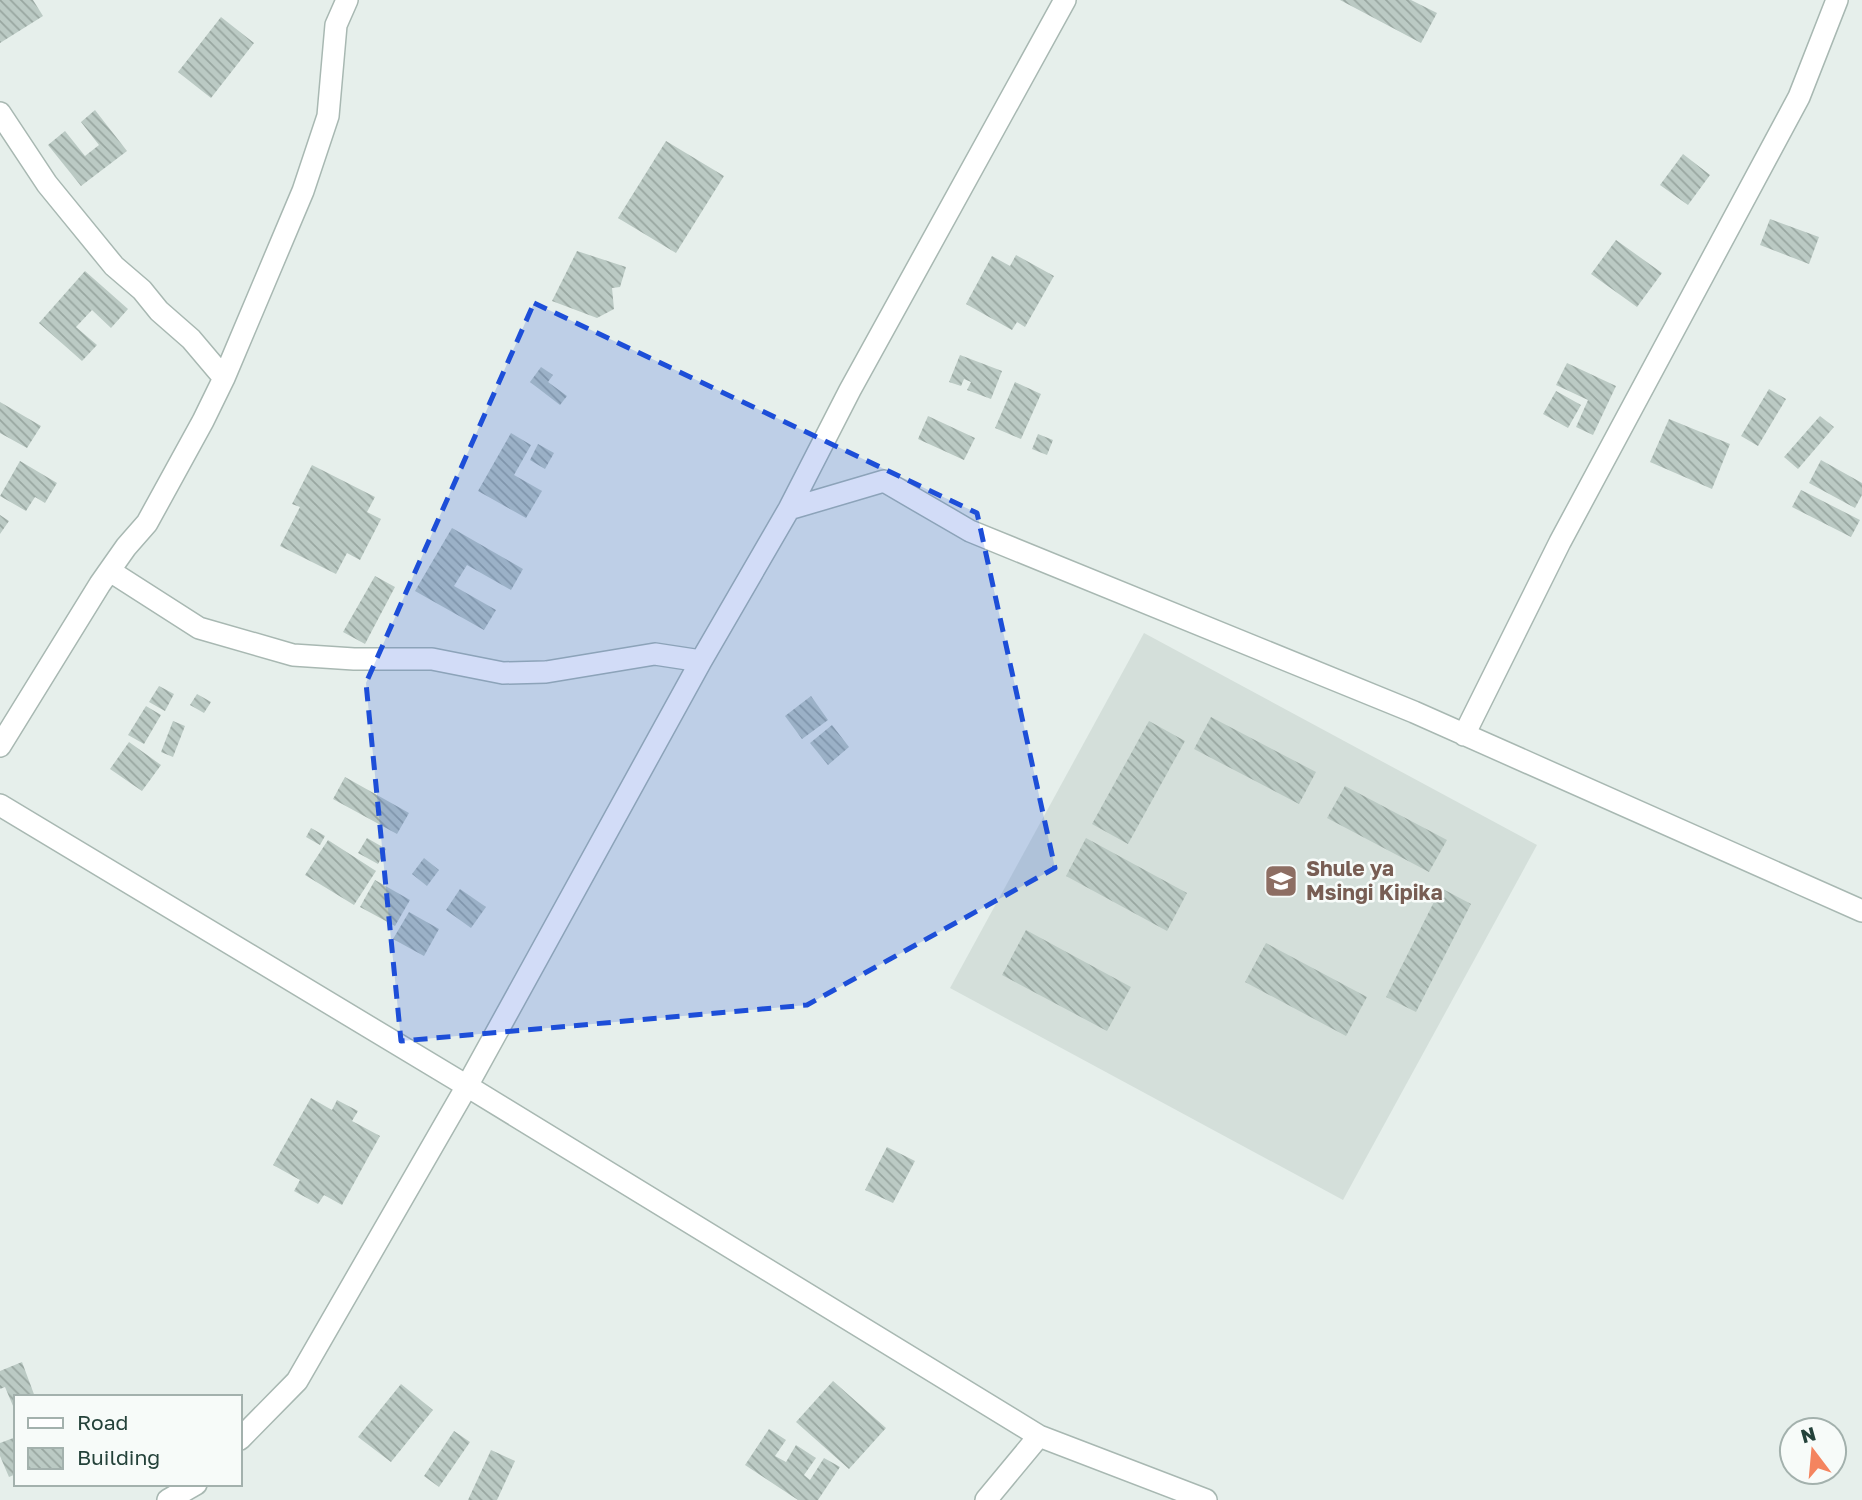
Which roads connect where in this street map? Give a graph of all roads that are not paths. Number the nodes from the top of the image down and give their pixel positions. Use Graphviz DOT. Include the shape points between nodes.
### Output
graph roads {
  1 [pos="347,0"];
  2 [pos="1065,0"];
  3 [pos="1837,0"];
  4 [pos="0,113"];
  5 [pos="224,377"];
  6 [pos="789,509"];
  7 [pos="110,571"];
  8 [pos="701,661"];
  9 [pos="1464,735"];
  10 [pos="0,746"];
  11 [pos="0,805"];
  12 [pos="1862,911"];
  13 [pos="467,1086"];
  14 [pos="1039,1436"];
  15 [pos="242,1437"];
  16 [pos="986,1500"];
  17 [pos="1206,1500"];
  1 -- 5 [label="street" via="335,25 328,116 303,191"];
  2 -- 6 [label="street"];
  3 -- 9 [label="street" via="1799,97 1560,542"];
  4 -- 5 [label="street" via="47,184 114,266"];
  5 -- 7 [label="street" via="147,523"];
  6 -- 8 [label="street"];
  6 -- 9 [label="street" via="884,481 970,531"];
  7 -- 8 [label="street" via="199,628 293,654 432,659 503,673 546,672 655,653"];
  7 -- 10 [label="street"];
  8 -- 13 [label="street"];
  9 -- 12 [label="street"];
  11 -- 13 [label="street"];
  13 -- 14 [label="street"];
  13 -- 15 [label="street" via="297,1381"];
  14 -- 16 [label="street"];
  14 -- 17 [label="street"];
}
